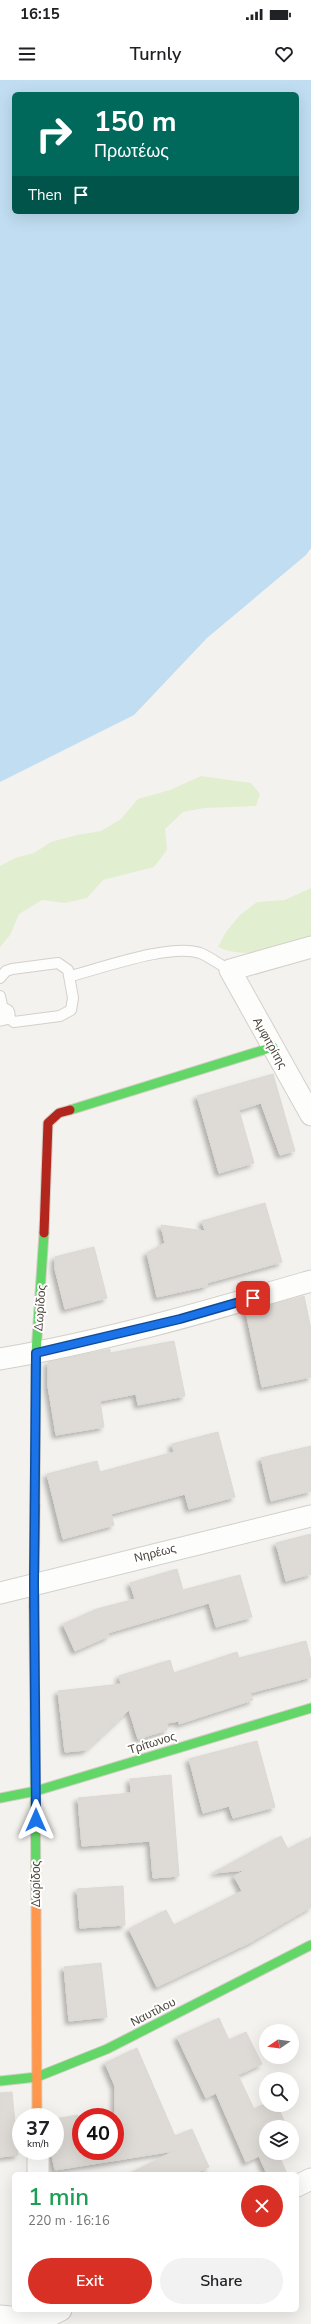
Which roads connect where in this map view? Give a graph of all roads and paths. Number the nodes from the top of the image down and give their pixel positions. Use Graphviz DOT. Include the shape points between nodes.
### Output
graph roads {
  1 [pos="311,947"];
  2 [pos="230,970"];
  3 [pos="70,976"];
  4 [pos="0,978"];
  5 [pos="1,1009"];
  6 [pos="273,1047"];
  7 [pos="311,1115"];
  8 [pos="311,1281"];
  9 [pos="36,1353"];
  10 [pos="0,1359"];
  11 [pos="311,1516"];
  12 [pos="34,1584"];
  13 [pos="0,1593"];
  14 [pos="311,1708"];
  15 [pos="36,1791"];
  16 [pos="0,1798"];
  17 [pos="311,1945"];
  18 [pos="37,2077"];
  19 [pos="0,2081"];
  20 [pos="37,2108"];
  21 [pos="38,2160"];
  22 [pos="38,2172"];
  23 [pos="311,2179"];
  24 [pos="299,2185"];
  25 [pos="56,2312"];
  26 [pos="0,2316"];
  27 [pos="41,2318"];
  1 -- 2 [label="street"];
  2 -- 3 [label="lane" via="201,953 189,950 167,951"];
  2 -- 6 [label="street, Αμφιτρίτης"];
  3 -- 4 [label="lane" via="64,966 52,962 12,969"];
  3 -- 5 [label="lane" via="73,1004 66,1014 14,1022"];
  6 -- 7 [label="street, Αμφιτρίτης"];
  6 -- 9 [label="street, Δωρίδος" via="59,1113 50,1118"];
  8 -- 9 [label="street" via="180,1319"];
  9 -- 10 [label="street"];
  9 -- 12 [label="street, Δωρίδος"];
  11 -- 12 [label="street, Νηρέως"];
  12 -- 13 [label="street, Νηρέως"];
  12 -- 15 [label="street, Δωρίδος"];
  14 -- 15 [label="street, Τρίτωνος"];
  15 -- 16 [label="street, Τρίτωνος"];
  15 -- 18 [label="street, Δωρίδος"];
  17 -- 18 [label="street, Ναυτίλου" via="107,2049"];
  18 -- 19 [label="street, Ναυτίλου"];
  18 -- 20 [label="street, Δωρίδος"];
  21 -- 22 [label="street"];
  23 -- 24 [label="street"];
  25 -- 27 [label="street"];
  26 -- 27 [label="street"];
}
